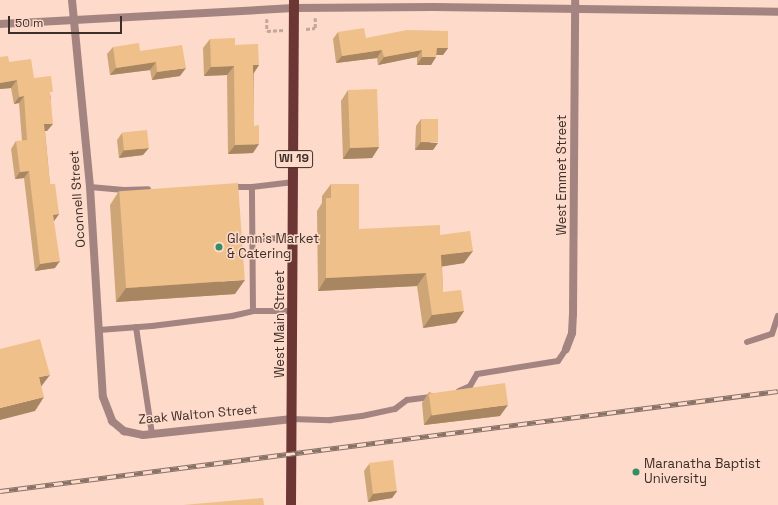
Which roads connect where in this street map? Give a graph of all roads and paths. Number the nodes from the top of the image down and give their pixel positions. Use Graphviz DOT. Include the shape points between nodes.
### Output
graph roads {
  1 [pos="72,0"];
  2 [pos="575,0"];
  3 [pos="294,4"];
  4 [pos="575,10"];
  5 [pos="778,12"];
  6 [pos="74,21"];
  7 [pos="0,24"];
  8 [pos="294,182"];
  9 [pos="90,187"];
  10 [pos="252,187"];
  11 [pos="223,188"];
  12 [pos="155,189"];
  13 [pos="293,237"];
  14 [pos="252,240"];
  15 [pos="253,311"];
  16 [pos="293,311"];
  17 [pos="778,316"];
  18 [pos="136,328"];
  19 [pos="99,330"];
  20 [pos="747,342"];
  21 [pos="566,349"];
  22 [pos="455,394"];
  23 [pos="441,395"];
  24 [pos="103,397"];
  25 [pos="292,418"];
  26 [pos="152,434"];
  27 [pos="292,505"];
  1 -- 6 [label="street, Oconnell Street"];
  2 -- 4 [label="street, West Emmet Street"];
  3 -- 4 [label="street"];
  3 -- 6 [label="street"];
  3 -- 8 [label="main road, West Main Street / WI 19"];
  4 -- 5 [label="street"];
  4 -- 21 [label="street, West Emmet Street" via="573,314 572,333"];
  6 -- 7 [label="street"];
  6 -- 9 [label="street, Oconnell Street"];
  8 -- 10 [label="lane"];
  8 -- 13 [label="main road, West Main Street / WI 19"];
  9 -- 12 [label="lane"];
  9 -- 19 [label="street, Oconnell Street"];
  10 -- 11 [label="lane"];
  10 -- 14 [label="lane"];
  13 -- 14 [label="lane"];
  13 -- 16 [label="main road, West Main Street / WI 19"];
  14 -- 15 [label="lane"];
  15 -- 16 [label="lane"];
  15 -- 18 [label="lane"];
  16 -- 25 [label="main road, West Main Street / WI 19"];
  17 -- 20 [label="lane" via="772,334"];
  18 -- 19 [label="lane"];
  18 -- 26 [label="lane"];
  19 -- 24 [label="street, Oconnell Street"];
  21 -- 22 [label="lane" via="558,361 477,374 470,386"];
  23 -- 25 [label="lane" via="407,400 395,409 362,416 330,420"];
  24 -- 26 [label="street, Zaak Walton Street" via="112,421 124,431"];
  25 -- 26 [label="street, Zaak Walton Street"];
  25 -- 27 [label="main road, West Main Street / WI 19"];
}
